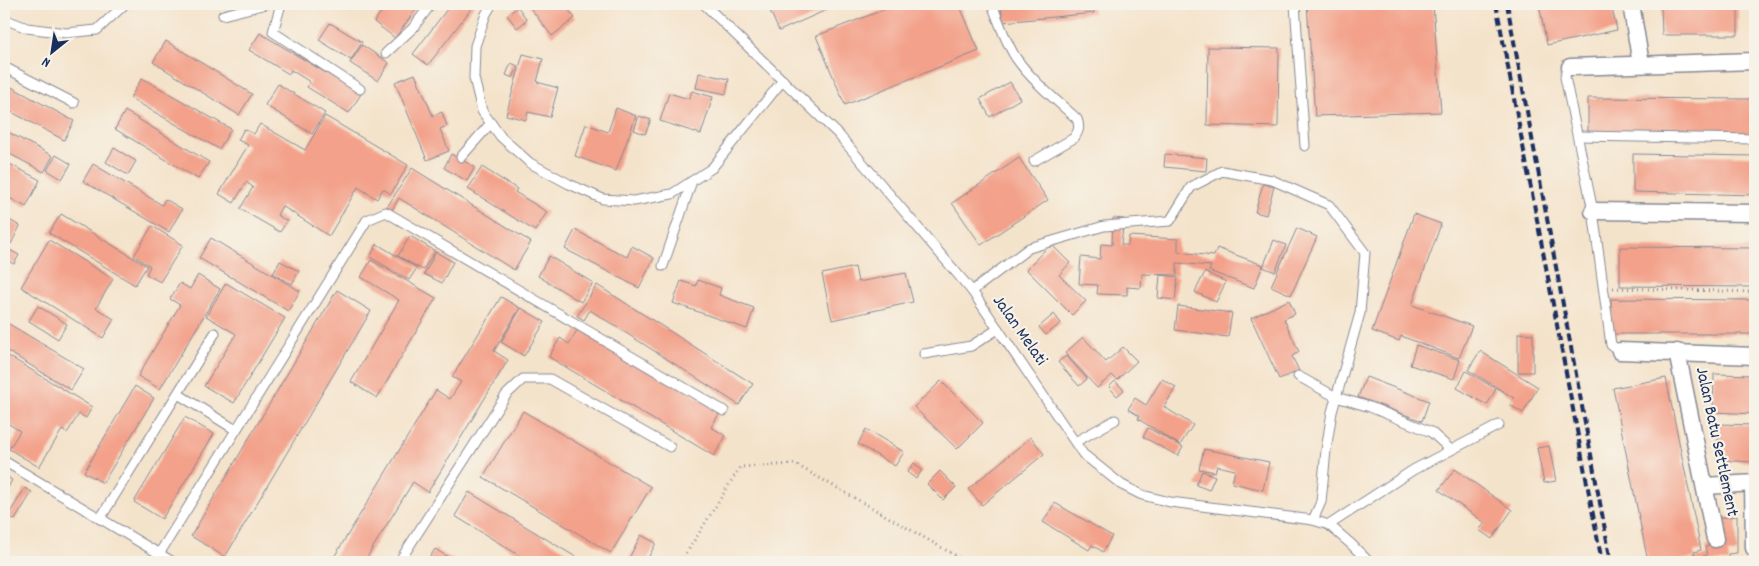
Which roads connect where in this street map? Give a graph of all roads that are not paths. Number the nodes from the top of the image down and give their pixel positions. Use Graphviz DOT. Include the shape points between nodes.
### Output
graph roads {
  1 [pos="125,4"];
  2 [pos="266,4"];
  3 [pos="281,4"];
  4 [pos="432,4"];
  5 [pos="492,4"];
  6 [pos="704,4"];
  7 [pos="992,4"];
  8 [pos="1295,4"];
  9 [pos="1631,4"];
  10 [pos="223,15"];
  11 [pos="4,19"];
  12 [pos="386,53"];
  13 [pos="1755,61"];
  14 [pos="1641,64"];
  15 [pos="4,67"];
  16 [pos="1570,68"];
  17 [pos="783,80"];
  18 [pos="360,89"];
  19 [pos="74,103"];
  20 [pos="490,123"];
  21 [pos="1578,136"];
  22 [pos="1755,139"];
  23 [pos="1305,146"];
  24 [pos="461,157"];
  25 [pos="1034,161"];
  26 [pos="692,181"];
  27 [pos="1594,211"];
  28 [pos="1755,214"];
  29 [pos="663,266"];
  30 [pos="972,292"];
  31 [pos="998,329"];
  32 [pos="215,333"];
  33 [pos="1620,350"];
  34 [pos="1677,352"];
  35 [pos="924,354"];
  36 [pos="1755,356"];
  37 [pos="1298,376"];
  38 [pos="178,394"];
  39 [pos="1336,396"];
  40 [pos="724,411"];
  41 [pos="1115,420"];
  42 [pos="1499,425"];
  43 [pos="236,430"];
  44 [pos="1075,442"];
  45 [pos="670,447"];
  46 [pos="1450,450"];
  47 [pos="4,461"];
  48 [pos="1754,483"];
  49 [pos="1705,486"];
  50 [pos="100,519"];
  51 [pos="1313,520"];
  52 [pos="1329,525"];
  53 [pos="1715,539"];
  54 [pos="1754,548"];
  55 [pos="159,554"];
  56 [pos="173,562"];
  57 [pos="399,562"];
  58 [pos="1369,562"];
  1 -- 11 [label="lane" via="97,30 66,33 27,28"];
  2 -- 10 [label="lane"];
  3 -- 18 [label="lane" via="273,32"];
  4 -- 12 [label="lane" via="413,28"];
  5 -- 20 [label="lane" via="475,46 474,78 482,111"];
  6 -- 17 [label="lane, Jalan Melati"];
  7 -- 25 [label="lane" via="1017,59 1077,119 1080,126 1074,138"];
  8 -- 23 [label="lane"];
  9 -- 14 [label="street"];
  13 -- 14 [label="street"];
  14 -- 16 [label="street"];
  15 -- 19 [label="lane"];
  16 -- 21 [label="lane" via="1565,77"];
  17 -- 26 [label="lane" via="712,168"];
  17 -- 30 [label="lane, Jalan Melati" via="838,134"];
  20 -- 24 [label="lane"];
  20 -- 26 [label="lane" via="530,163 603,199 634,201 672,194"];
  21 -- 22 [label="lane"];
  21 -- 27 [label="lane"];
  26 -- 29 [label="lane"];
  27 -- 28 [label="street"];
  27 -- 33 [label="lane" via="1611,345"];
  30 -- 31 [label="lane, Jalan Melati"];
  30 -- 39 [label="lane" via="1030,248 1104,226 1170,221 1191,187 1222,171 1272,180 1329,206 1365,253 1360,313"];
  31 -- 35 [label="lane" via="971,346"];
  31 -- 44 [label="lane, Jalan Melati"];
  32 -- 38 [label="lane"];
  33 -- 34 [label="street"];
  34 -- 36 [label="street"];
  34 -- 49 [label="street, Jalan Batu Settlement"];
  37 -- 39 [label="lane"];
  38 -- 43 [label="lane"];
  38 -- 50 [label="lane"];
  39 -- 46 [label="lane" via="1431,432"];
  39 -- 51 [label="lane" via="1321,502"];
  40 -- 43 [label="lane" via="386,212 368,220"];
  41 -- 44 [label="lane"];
  42 -- 46 [label="lane"];
  43 -- 55 [label="lane"];
  44 -- 51 [label="lane, Jalan Melati" via="1094,464 1142,495 1170,502"];
  45 -- 57 [label="lane" via="550,379 523,379 506,395"];
  46 -- 52 [label="lane"];
  47 -- 50 [label="lane"];
  48 -- 49 [label="street"];
  48 -- 54 [label="street"];
  49 -- 53 [label="street, Jalan Batu Settlement"];
  50 -- 55 [label="lane"];
  51 -- 52 [label="lane, Jalan Melati"];
  52 -- 58 [label="lane, Jalan Melati"];
  55 -- 56 [label="lane"];
}
